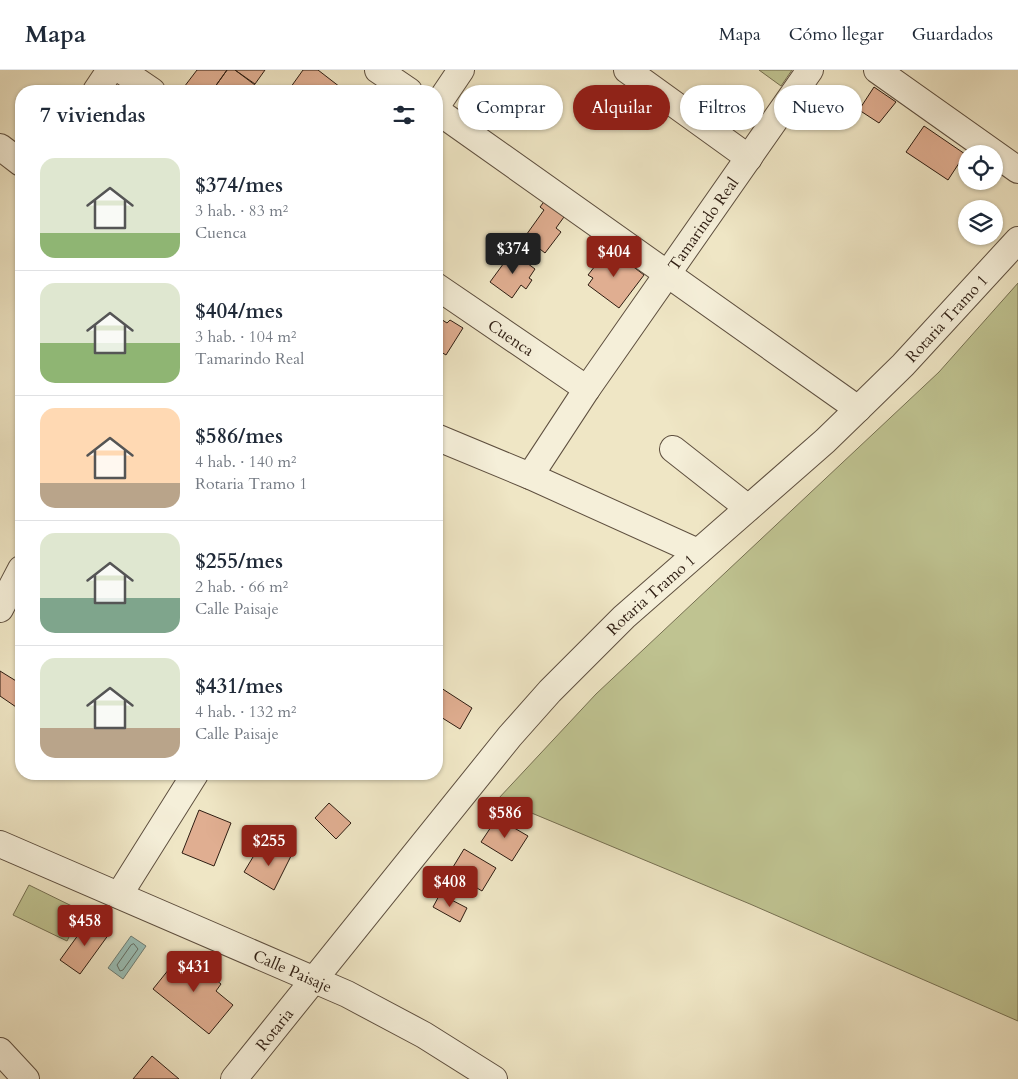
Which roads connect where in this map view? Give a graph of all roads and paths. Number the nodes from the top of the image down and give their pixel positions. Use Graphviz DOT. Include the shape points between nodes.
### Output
graph roads {
  1 [pos="110,70"];
  2 [pos="121,70"];
  3 [pos="378,70"];
  4 [pos="461,70"];
  5 [pos="627,70"];
  6 [pos="810,70"];
  7 [pos="877,70"];
  8 [pos="100,85"];
  9 [pos="143,85"];
  10 [pos="400,85"];
  11 [pos="443,98"];
  12 [pos="443,114"];
  13 [pos="0,147"];
  14 [pos="15,158"];
  15 [pos="749,158"];
  16 [pos="1018,170"];
  17 [pos="1018,240"];
  18 [pos="667,275"];
  19 [pos="443,291"];
  20 [pos="587,389"];
  21 [pos="858,409"];
  22 [pos="443,441"];
  23 [pos="674,449"];
  24 [pos="530,476"];
  25 [pos="748,508"];
  26 [pos="698,552"];
  27 [pos="15,581"];
  28 [pos="0,610"];
  29 [pos="191,780"];
  30 [pos="0,844"];
  31 [pos="119,895"];
  32 [pos="315,980"];
  33 [pos="0,1051"];
  34 [pos="26,1079"];
  35 [pos="234,1079"];
  36 [pos="494,1079"];
  1 -- 8 [label="street"];
  2 -- 9 [label="street"];
  3 -- 10 [label="street"];
  4 -- 11 [label="street"];
  5 -- 15 [label="street"];
  6 -- 15 [label="street, Tamarindo Real"];
  7 -- 16 [label="street"];
  12 -- 18 [label="street"];
  13 -- 14 [label="street"];
  15 -- 18 [label="street, Tamarindo Real"];
  17 -- 21 [label="street, Rotaria Tramo 1"];
  18 -- 20 [label="street, Tamarindo Real"];
  18 -- 21 [label="street"];
  19 -- 20 [label="street, Cuenca"];
  20 -- 24 [label="street, Tamarindo Real"];
  21 -- 25 [label="street, Rotaria Tramo 1"];
  22 -- 24 [label="street"];
  23 -- 25 [label="street"];
  24 -- 26 [label="street"];
  25 -- 26 [label="street, Rotaria Tramo 1"];
  26 -- 32 [label="street, Rotaria Tramo 1" via="624,617 550,691 510,736"];
  27 -- 28 [label="street"];
  29 -- 31 [label="street"];
  30 -- 31 [label="street, Calle Paisaje"];
  31 -- 32 [label="street, Calle Paisaje"];
  32 -- 35 [label="street, Rotaria"];
  32 -- 36 [label="street, Calle Paisaje" via="396,1019"];
  33 -- 34 [label="street"];
}
